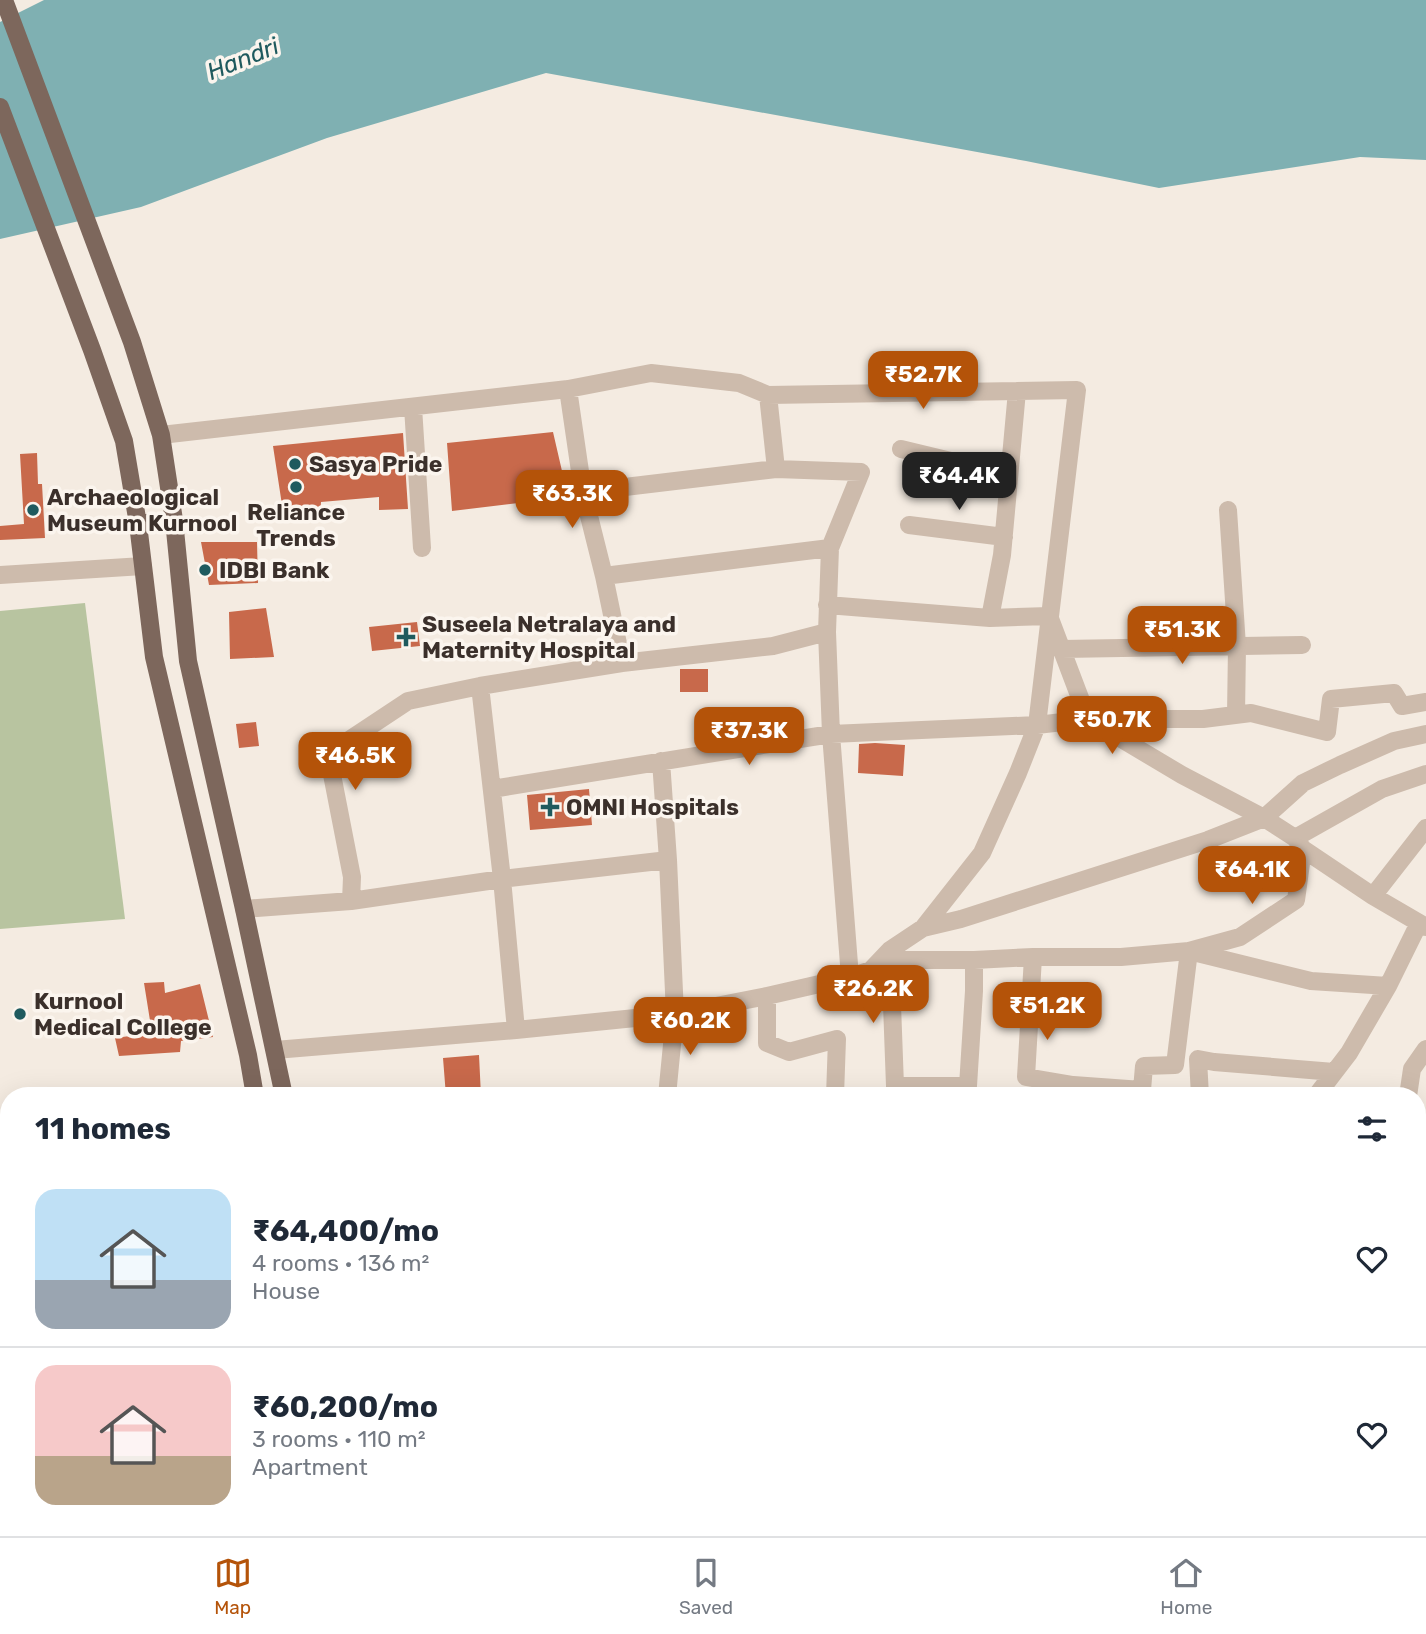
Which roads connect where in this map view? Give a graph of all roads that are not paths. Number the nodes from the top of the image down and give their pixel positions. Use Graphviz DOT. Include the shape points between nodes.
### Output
graph roads {
  1 [pos="4,0"];
  2 [pos="0,107"];
  3 [pos="568,389"];
  4 [pos="1017,391"];
  5 [pos="768,395"];
  6 [pos="413,407"];
  7 [pos="161,435"];
  8 [pos="901,449"];
  9 [pos="776,469"];
  10 [pos="1009,475"];
  11 [pos="583,492"];
  12 [pos="1228,510"];
  13 [pos="174,520"];
  14 [pos="138,524"];
  15 [pos="909,525"];
  16 [pos="1004,537"];
  17 [pos="422,548"];
  18 [pos="830,548"];
  19 [pos="143,566"];
  20 [pos="0,575"];
  21 [pos="604,576"];
  22 [pos="827,605"];
  23 [pos="1049,616"];
  24 [pos="990,618"];
  25 [pos="827,632"];
  26 [pos="1302,645"];
  27 [pos="1237,646"];
  28 [pos="1062,649"];
  29 [pos="622,663"];
  30 [pos="480,686"];
  31 [pos="1426,702"];
  32 [pos="1236,715"];
  33 [pos="1088,719"];
  34 [pos="1037,725"];
  35 [pos="831,734"];
  36 [pos="1426,734"];
  37 [pos="661,761"];
  38 [pos="1426,774"];
  39 [pos="492,789"];
  40 [pos="1264,818"];
  41 [pos="1426,829"];
  42 [pos="1299,844"];
  43 [pos="668,860"];
  44 [pos="502,879"];
  45 [pos="1373,896"];
  46 [pos="351,901"];
  47 [pos="244,909"];
  48 [pos="1423,925"];
  49 [pos="923,928"];
  50 [pos="1189,951"];
  51 [pos="890,955"];
  52 [pos="1033,957"];
  53 [pos="974,960"];
  54 [pos="850,977"];
  55 [pos="1388,986"];
  56 [pos="767,996"];
  57 [pos="675,1014"];
  58 [pos="516,1030"];
  59 [pos="1426,1049"];
  60 [pos="275,1050"];
  61 [pos="248,1055"];
  62 [pos="1334,1072"];
  63 [pos="253,1087"];
  64 [pos="282,1087"];
  65 [pos="668,1087"];
  66 [pos="835,1087"];
  67 [pos="896,1087"];
  68 [pos="954,1087"];
  69 [pos="1063,1087"];
  70 [pos="1142,1087"];
  71 [pos="1200,1087"];
  72 [pos="1323,1087"];
  73 [pos="1409,1087"];
  1 -- 7 [label="main road" via="132,342"];
  2 -- 14 [label="main road" via="124,441"];
  3 -- 5 [label="street" via="651,373 739,383"];
  3 -- 6 [label="street"];
  3 -- 11 [label="street"];
  4 -- 5 [label="street"];
  4 -- 10 [label="street"];
  4 -- 23 [label="street" via="1077,390"];
  5 -- 9 [label="street"];
  6 -- 7 [label="street"];
  6 -- 17 [label="street"];
  7 -- 13 [label="main road"];
  8 -- 10 [label="street"];
  9 -- 11 [label="street"];
  9 -- 18 [label="street" via="861,472"];
  10 -- 16 [label="street"];
  11 -- 21 [label="street"];
  12 -- 27 [label="street"];
  13 -- 14 [label="main road"];
  13 -- 47 [label="main road" via="188,661"];
  14 -- 19 [label="main road"];
  15 -- 16 [label="street"];
  16 -- 24 [label="street"];
  18 -- 21 [label="street"];
  18 -- 22 [label="street"];
  19 -- 20 [label="street"];
  19 -- 61 [label="main road" via="154,657"];
  21 -- 29 [label="street"];
  22 -- 24 [label="street"];
  22 -- 25 [label="street"];
  23 -- 24 [label="street"];
  23 -- 28 [label="street"];
  23 -- 34 [label="street"];
  25 -- 29 [label="street" via="773,646"];
  25 -- 35 [label="street"];
  26 -- 27 [label="street"];
  27 -- 28 [label="street"];
  27 -- 32 [label="street"];
  28 -- 33 [label="street"];
  29 -- 30 [label="street"];
  30 -- 39 [label="street"];
  30 -- 46 [label="street" via="408,701 328,754 352,877"];
  31 -- 32 [label="street" via="1402,706 1394,693 1331,699 1327,732 1251,713"];
  32 -- 33 [label="street"];
  33 -- 34 [label="street"];
  33 -- 40 [label="street"];
  34 -- 35 [label="street"];
  34 -- 49 [label="street" via="982,853"];
  35 -- 37 [label="street"];
  35 -- 54 [label="street"];
  36 -- 40 [label="street" via="1394,741 1303,783"];
  37 -- 39 [label="street"];
  37 -- 43 [label="street"];
  38 -- 42 [label="street" via="1382,789"];
  39 -- 44 [label="street"];
  40 -- 42 [label="street"];
  40 -- 49 [label="street" via="1182,849"];
  41 -- 45 [label="street"];
  42 -- 45 [label="street"];
  42 -- 50 [label="street" via="1296,900 1240,937"];
  43 -- 44 [label="street"];
  43 -- 57 [label="street"];
  44 -- 46 [label="street"];
  44 -- 58 [label="street"];
  45 -- 48 [label="street"];
  46 -- 47 [label="street"];
  47 -- 60 [label="main road"];
  48 -- 55 [label="street"];
  49 -- 51 [label="street"];
  50 -- 52 [label="street"];
  50 -- 55 [label="street" via="1311,981"];
  50 -- 70 [label="street" via="1175,1065 1144,1066"];
  51 -- 53 [label="street"];
  51 -- 54 [label="street" via="870,970"];
  51 -- 67 [label="street"];
  52 -- 53 [label="street"];
  52 -- 69 [label="street" via="1026,1077"];
  53 -- 68 [label="street" via="968,1086"];
  54 -- 56 [label="street"];
  55 -- 62 [label="street"];
  56 -- 57 [label="street"];
  56 -- 66 [label="street" via="767,1043 789,1052 837,1040"];
  57 -- 58 [label="street"];
  57 -- 65 [label="street"];
  58 -- 60 [label="street"];
  59 -- 73 [label="street" via="1412,1069"];
  60 -- 61 [label="main road"];
  60 -- 64 [label="main road"];
  61 -- 63 [label="main road"];
  62 -- 71 [label="street" via="1198,1059"];
  62 -- 72 [label="street"];
}
